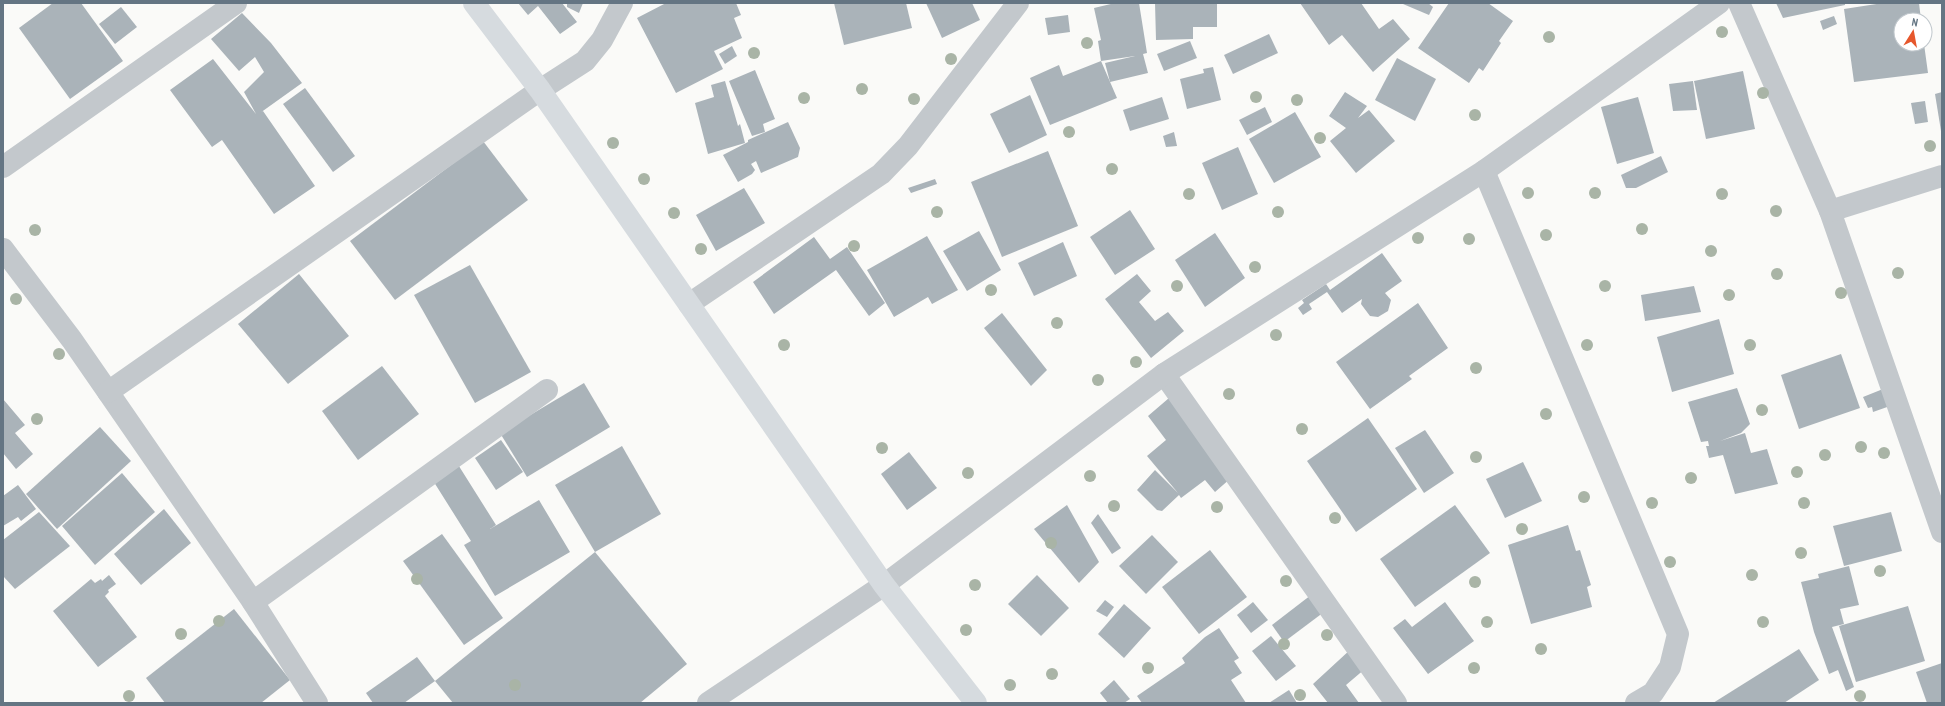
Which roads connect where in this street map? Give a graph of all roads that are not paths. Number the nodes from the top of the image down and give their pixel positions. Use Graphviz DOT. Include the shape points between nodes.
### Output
graph roads {
  1 [pos="236,3"];
  2 [pos="474,3"];
  3 [pos="622,3"];
  4 [pos="1018,3"];
  5 [pos="1719,3"];
  6 [pos="1740,3"];
  7 [pos="540,90"];
  8 [pos="3,167"];
  9 [pos="1484,171"];
  10 [pos="1942,176"];
  11 [pos="1830,211"];
  12 [pos="3,249"];
  13 [pos="689,304"];
  14 [pos="1164,374"];
  15 [pos="547,390"];
  16 [pos="108,392"];
  17 [pos="1942,532"];
  18 [pos="884,584"];
  19 [pos="253,602"];
  20 [pos="317,703"];
  21 [pos="708,703"];
  22 [pos="976,703"];
  23 [pos="1396,703"];
  24 [pos="1636,703"];
  1 -- 8 [label="street"];
  2 -- 7 [label="street"];
  3 -- 7 [label="street" via="602,40 585,61"];
  4 -- 13 [label="street" via="908,146 881,174"];
  5 -- 9 [label="street"];
  6 -- 11 [label="street"];
  7 -- 13 [label="street"];
  7 -- 16 [label="street"];
  9 -- 14 [label="street"];
  9 -- 24 [label="street" via="1678,634 1670,667 1653,693"];
  10 -- 11 [label="street"];
  11 -- 17 [label="street"];
  12 -- 16 [label="street"];
  13 -- 18 [label="street"];
  14 -- 18 [label="street"];
  14 -- 23 [label="street"];
  15 -- 19 [label="street"];
  16 -- 19 [label="street"];
  18 -- 21 [label="street"];
  18 -- 22 [label="street"];
  19 -- 20 [label="street"];
}
